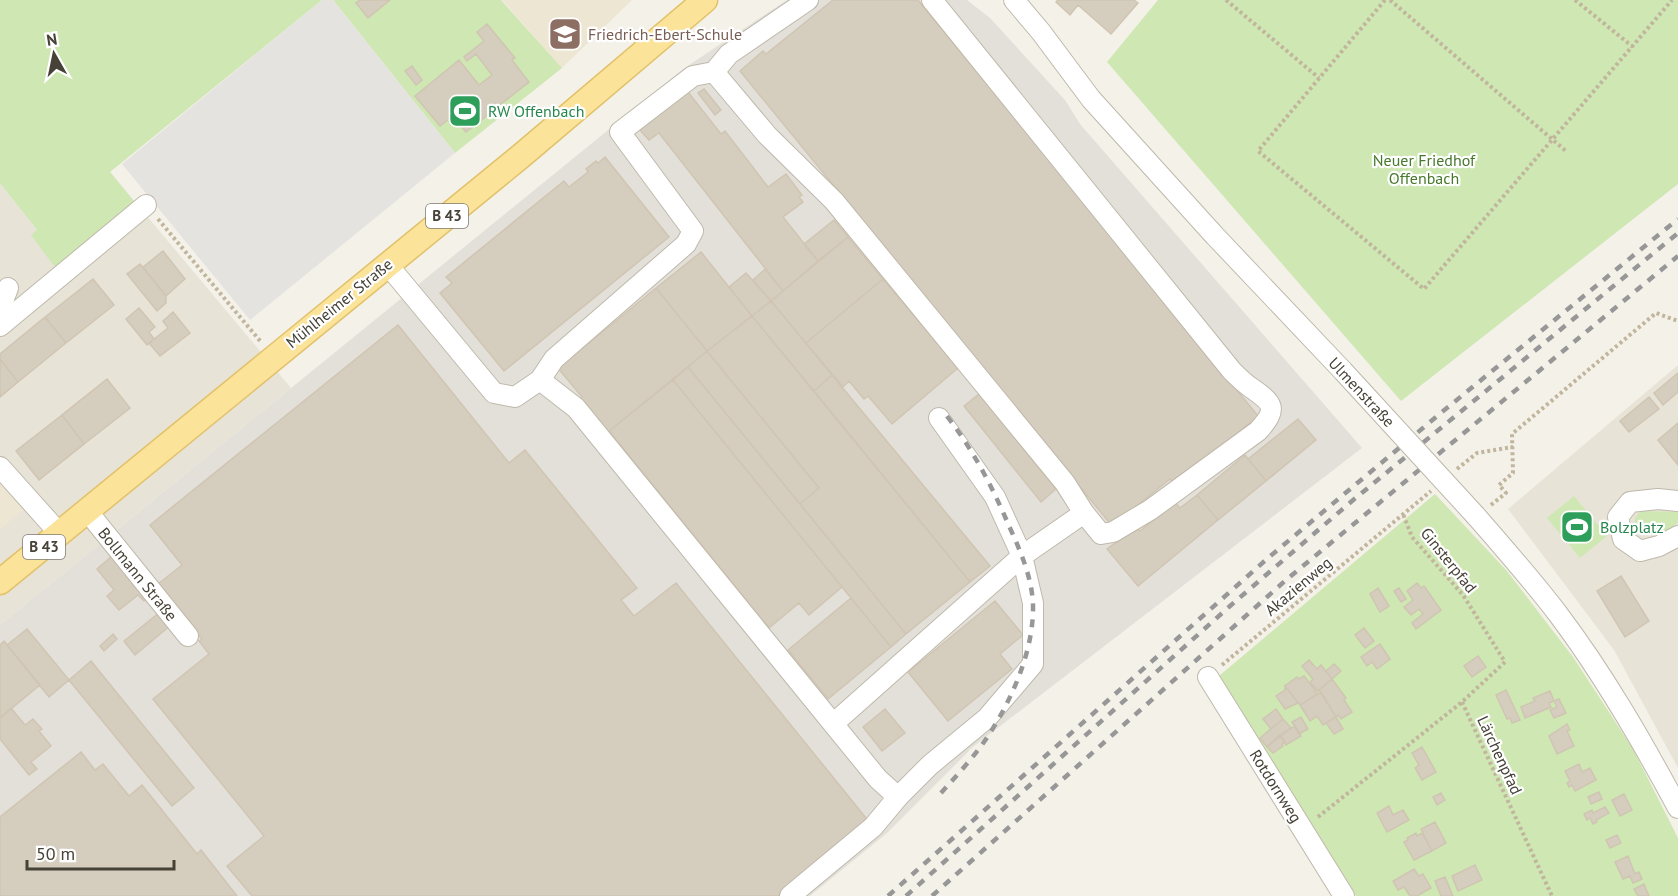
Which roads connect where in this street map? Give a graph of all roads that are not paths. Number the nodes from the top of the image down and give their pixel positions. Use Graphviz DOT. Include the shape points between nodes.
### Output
graph roads {
  1 [pos="695,0"];
  2 [pos="705,0"];
  3 [pos="808,0"];
  4 [pos="932,0"];
  5 [pos="1014,0"];
  6 [pos="1027,0"];
  7 [pos="677,22"];
  8 [pos="1041,32"];
  9 [pos="714,72"];
  10 [pos="146,205"];
  11 [pos="387,264"];
  12 [pos="8,288"];
  13 [pos="0,309"];
  14 [pos="0,326"];
  15 [pos="540,380"];
  16 [pos="939,418"];
  17 [pos="0,467"];
  18 [pos="1678,501"];
  19 [pos="88,512"];
  20 [pos="1084,513"];
  21 [pos="60,534"];
  22 [pos="1678,536"];
  23 [pos="1022,556"];
  24 [pos="0,582"];
  25 [pos="188,636"];
  26 [pos="1208,676"];
  27 [pos="833,724"];
  28 [pos="898,797"];
  29 [pos="1678,808"];
  30 [pos="790,896"];
  31 [pos="1344,896"];
  1 -- 7 [label="main road, Mühlheimer Straße / B 43"];
  2 -- 7 [label="main road, Mühlheimer Straße"];
  3 -- 9 [label="street" via="729,54"];
  4 -- 20 [label="street" via="1232,371 1264,396 1271,408 1270,419 1258,431 1150,510 1113,532 1101,534"];
  5 -- 8 [label="street, Ulmenstraße"];
  6 -- 8 [label="street"];
  7 -- 11 [label="main road, Mühlheimer Straße / B 43"];
  8 -- 29 [label="street, Ulmenstraße, bridge" via="1091,99 1215,236 1484,511 1597,669"];
  9 -- 15 [label="street" via="693,76 620,132 693,231 686,244 554,359"];
  9 -- 20 [label="street" via="767,135 834,201 1065,483"];
  10 -- 14 [label="street"];
  11 -- 15 [label="street" via="494,393 515,397"];
  11 -- 19 [label="main road, Mühlheimer Straße / B 43"];
  12 -- 13 [label="street"];
  15 -- 27 [label="street" via="576,408"];
  16 -- 23 [label="street" via="995,497"];
  17 -- 21 [label="street"];
  18 -- 22 [label="street" via="1630,502 1618,517 1623,539 1640,551"];
  19 -- 21 [label="main road, Mühlheimer Straße / B 43"];
  19 -- 25 [label="street, Bollmann Straße"];
  20 -- 23 [label="street"];
  21 -- 24 [label="main road, Mühlheimer Straße / B 43"];
  23 -- 27 [label="street"];
  23 -- 28 [label="street" via="1034,603 1033,664 987,718"];
  26 -- 31 [label="street, Rotdornweg"];
  27 -- 28 [label="street"];
  28 -- 30 [label="street" via="873,827"];
}
